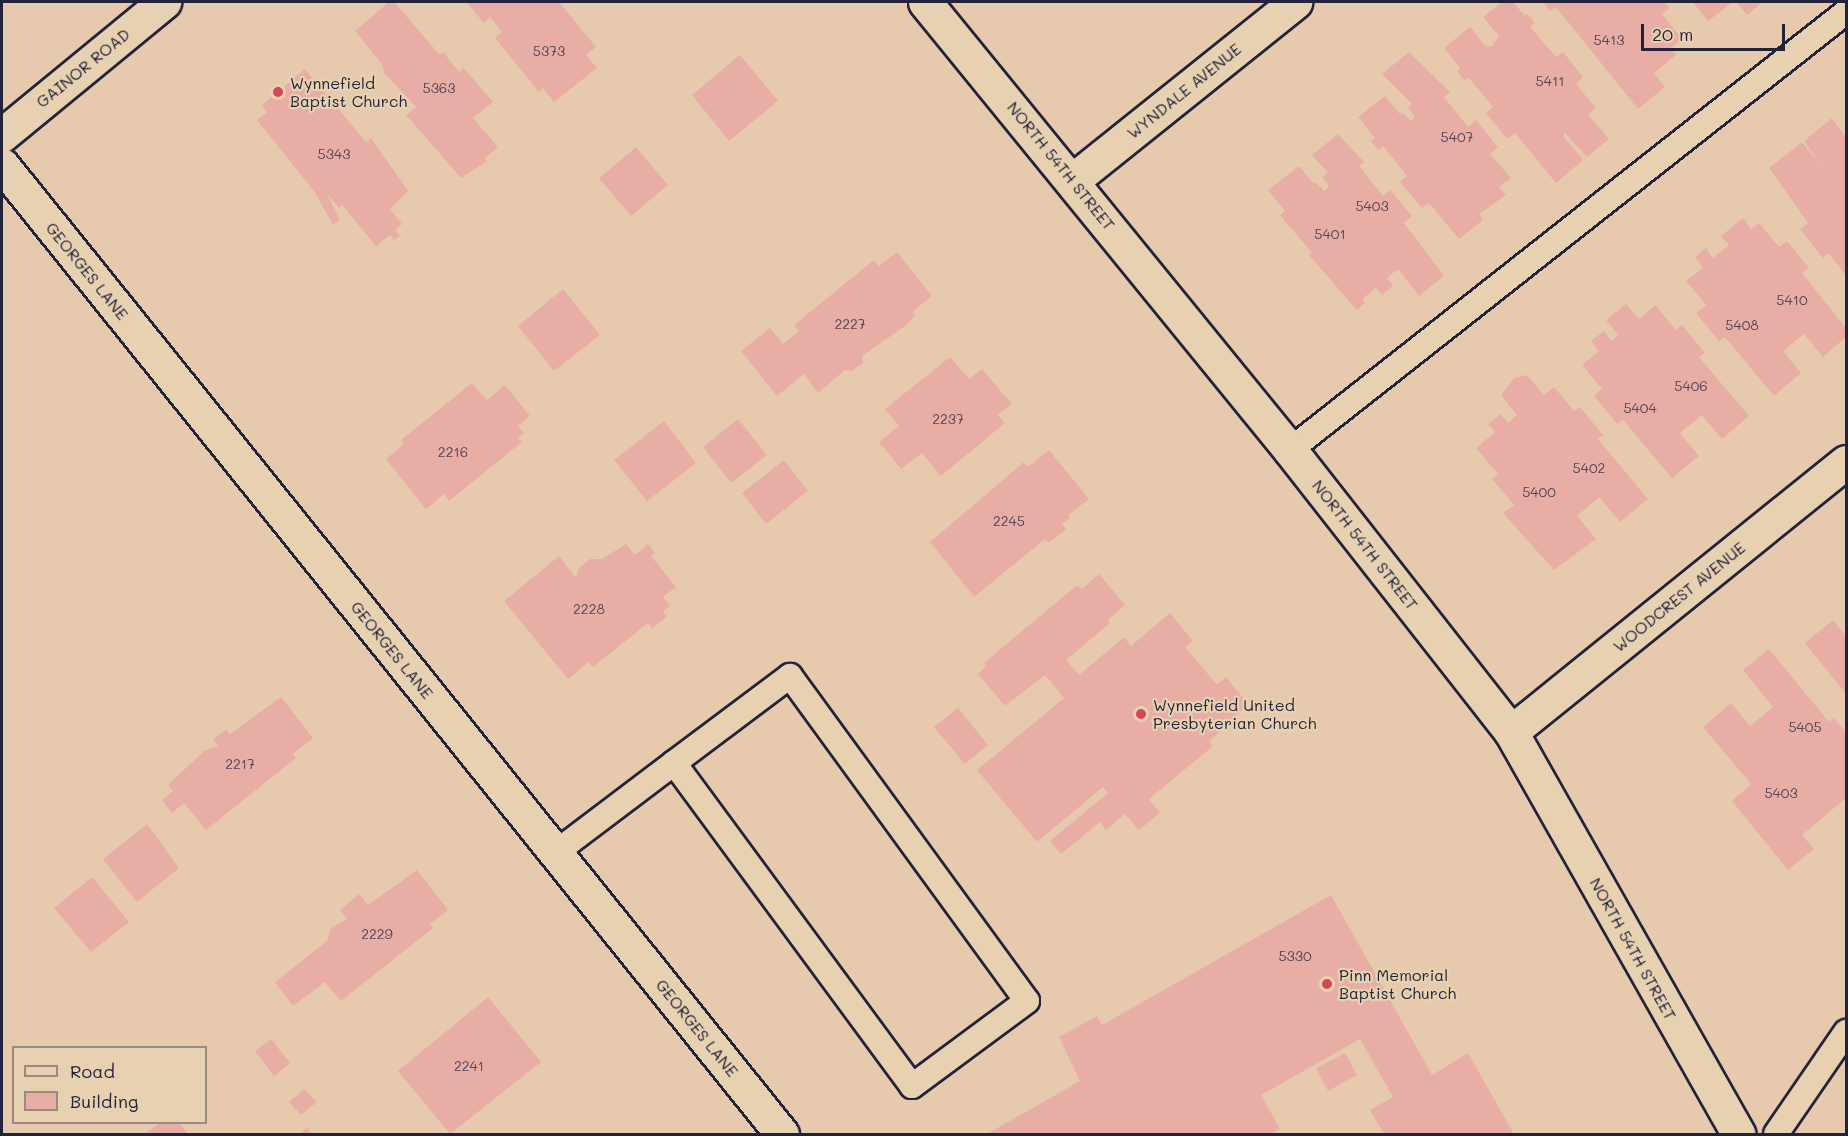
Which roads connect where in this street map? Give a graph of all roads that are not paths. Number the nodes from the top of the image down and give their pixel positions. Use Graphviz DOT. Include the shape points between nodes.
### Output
graph roads {
  1 [pos="164,2"];
  2 [pos="925,2"];
  3 [pos="1295,2"];
  4 [pos="1846,12"];
  5 [pos="2,135"];
  6 [pos="2,165"];
  7 [pos="1073,180"];
  8 [pos="1290,450"];
  9 [pos="1846,462"];
  10 [pos="1511,732"];
  11 [pos="674,763"];
  12 [pos="555,853"];
  13 [pos="1846,1032"];
  14 [pos="782,1134"];
  15 [pos="1738,1134"];
  16 [pos="1776,1134"];
  1 -- 5 [label="street, GAINOR ROAD"];
  2 -- 7 [label="street, NORTH 54TH STREET"];
  3 -- 7 [label="street, WYNDALE AVENUE"];
  4 -- 8 [label="lane"];
  6 -- 12 [label="street, GEORGES LANE"];
  7 -- 8 [label="street, NORTH 54TH STREET"];
  8 -- 10 [label="street, NORTH 54TH STREET"];
  9 -- 10 [label="street, WOODCREST AVENUE"];
  10 -- 15 [label="street, NORTH 54TH STREET"];
  11 -- 11 [label="lane" via="790,676 1027,1001 912,1086"];
  11 -- 12 [label="lane"];
  12 -- 14 [label="street, GEORGES LANE"];
  13 -- 16 [label="lane"];
}
